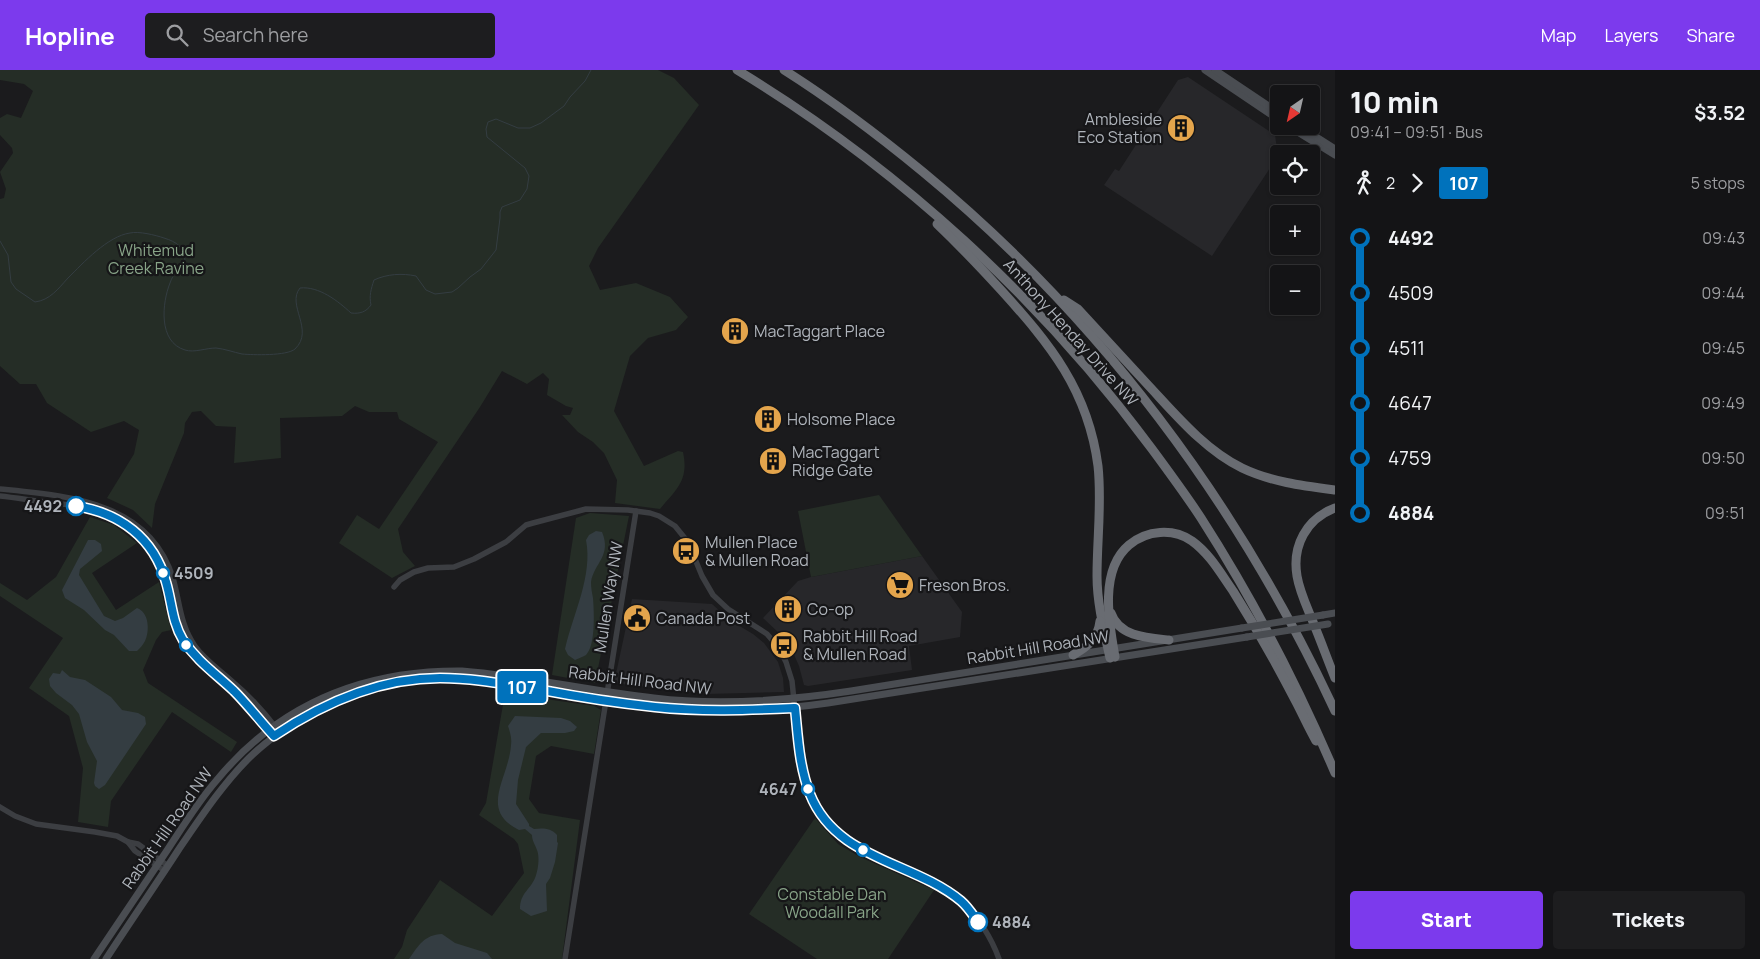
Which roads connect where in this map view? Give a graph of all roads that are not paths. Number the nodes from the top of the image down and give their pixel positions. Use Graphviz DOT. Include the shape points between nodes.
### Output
graph roads {
  1 [pos="737,70"];
  2 [pos="784,70"];
  3 [pos="1205,70"];
  4 [pos="1215,70"];
  5 [pos="1270,107"];
  6 [pos="1270,114"];
  7 [pos="1303,135"];
  8 [pos="1313,135"];
  9 [pos="1335,149"];
  10 [pos="1335,155"];
  11 [pos="883,172"];
  12 [pos="1053,294"];
  13 [pos="0,489"];
  14 [pos="1335,490"];
  15 [pos="0,496"];
  16 [pos="1335,508"];
  17 [pos="636,511"];
  18 [pos="394,587"];
  19 [pos="1109,605"];
  20 [pos="1335,613"];
  21 [pos="1102,614"];
  22 [pos="1331,623"];
  23 [pos="1169,640"];
  24 [pos="1112,654"];
  25 [pos="1072,655"];
  26 [pos="1335,678"];
  27 [pos="607,692"];
  28 [pos="794,699"];
  29 [pos="607,700"];
  30 [pos="795,708"];
  31 [pos="1335,711"];
  32 [pos="272,728"];
  33 [pos="277,734"];
  34 [pos="1335,773"];
  35 [pos="0,807"];
  36 [pos="158,863"];
  37 [pos="167,868"];
  38 [pos="94,959"];
  39 [pos="106,959"];
  40 [pos="564,959"];
  41 [pos="999,959"];
  1 -- 11 [label="highway, Anthony Henday Drive NW" via="824,127"];
  2 -- 12 [label="highway, Anthony Henday Drive NW" via="864,124 934,181 998,238"];
  3 -- 6 [label="main road"];
  4 -- 5 [label="main road"];
  7 -- 10 [label="main road"];
  8 -- 9 [label="main road"];
  11 -- 21 [label="highway" via="956,242 1022,313 1060,361 1077,391 1090,426 1098,465 1097,575"];
  11 -- 34 [label="highway, Anthony Henday Drive NW" via="940,218 1017,291 1073,351 1130,420 1201,518 1260,616 1298,689"];
  12 -- 14 [label="highway" via="1078,309 1174,413 1225,458 1262,477"];
  12 -- 31 [label="highway, Anthony Henday Drive NW" via="1120,368 1206,482 1280,602"];
  13 -- 32 [label="street" via="93,503 119,513 136,525 155,543 164,558 173,578 186,633 208,661 248,695"];
  15 -- 32 [label="street" via="91,508 132,529 149,547 161,568 176,626 187,645 208,670"];
  16 -- 26 [label="highway" via="1319,516 1306,529 1298,547 1296,564 1300,588"];
  17 -- 18 [label="street" via="586,508 526,525 506,542 474,559 454,567 414,572"];
  17 -- 27 [label="street, Mullen Way NW"];
  17 -- 28 [label="street" via="659,516 680,531 713,595 773,641 786,662"];
  19 -- 23 [label="highway" via="1113,617 1124,629 1142,638"];
  19 -- 24 [label="highway"];
  19 -- 34 [label="highway" via="1113,569 1121,553 1132,542 1162,532 1191,540 1210,558 1239,600"];
  20 -- 23 [label="main road, Rabbit Hill Road NW, bridge"];
  21 -- 24 [label="highway"];
  21 -- 25 [label="highway" via="1096,636 1089,645"];
  22 -- 24 [label="main road, Rabbit Hill Road NW, bridge"];
  23 -- 24 [label="main road, Rabbit Hill Road NW"];
  24 -- 25 [label="main road, Rabbit Hill Road NW"];
  24 -- 30 [label="main road, Rabbit Hill Road NW"];
  25 -- 28 [label="main road, Rabbit Hill Road NW"];
  27 -- 28 [label="main road, Rabbit Hill Road NW" via="711,702"];
  27 -- 29 [label="street, Mullen Way NW"];
  27 -- 32 [label="main road, Rabbit Hill Road NW" via="484,673 431,671 351,685 310,704"];
  28 -- 30 [label="street"];
  29 -- 30 [label="main road, Rabbit Hill Road NW" via="709,710"];
  29 -- 33 [label="main road, Rabbit Hill Road NW" via="484,681 439,678 385,686 350,696"];
  29 -- 40 [label="street, Mullen Way NW"];
  30 -- 41 [label="street" via="805,780 813,801 828,823 857,847 945,890 962,902 986,931"];
  32 -- 33 [label="street"];
  32 -- 36 [label="main road, Rabbit Hill Road NW" via="243,751 216,780"];
  33 -- 37 [label="main road, Rabbit Hill Road NW" via="223,786"];
  35 -- 36 [label="street" via="36,824 117,836 138,844"];
  36 -- 37 [label="street"];
  36 -- 38 [label="main road, Rabbit Hill Road NW"];
  37 -- 39 [label="main road, Rabbit Hill Road NW"];
}
